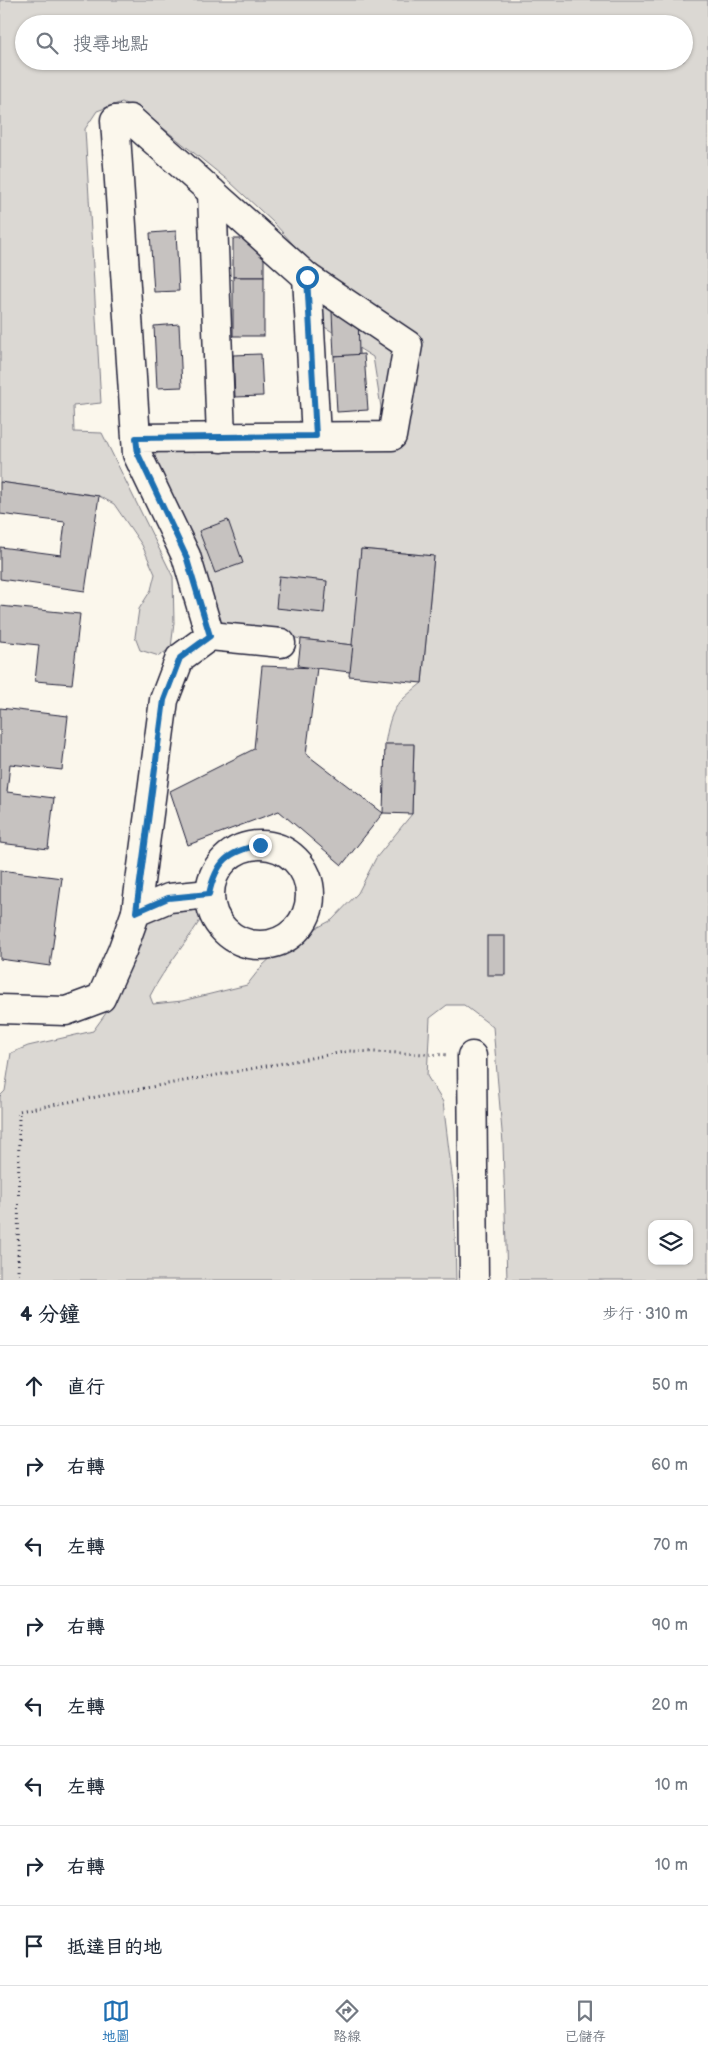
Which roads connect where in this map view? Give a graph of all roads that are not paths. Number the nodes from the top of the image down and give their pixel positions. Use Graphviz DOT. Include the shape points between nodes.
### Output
graph roads {
  1 [pos="212,192"];
  2 [pos="307,277"];
  3 [pos="316,436"];
  4 [pos="136,438"];
  5 [pos="221,438"];
  6 [pos="210,636"];
  7 [pos="281,643"];
  8 [pos="209,894"];
  9 [pos="136,912"];
  10 [pos="0,1009"];
  11 [pos="472,1056"];
  12 [pos="474,1280"];
  1 -- 2 [label="street"];
  1 -- 4 [label="street" via="130,118 115,120"];
  1 -- 5 [label="street"];
  2 -- 3 [label="street"];
  2 -- 3 [label="street" via="408,345 392,436"];
  3 -- 5 [label="street"];
  4 -- 5 [label="street"];
  4 -- 6 [label="street" via="138,454 186,556"];
  6 -- 7 [label="street"];
  6 -- 9 [label="street" via="180,658 164,700"];
  8 -- 9 [label="street" via="168,898"];
  9 -- 10 [label="street" via="101,998 66,1011"];
  11 -- 12 [label="street"];
}
